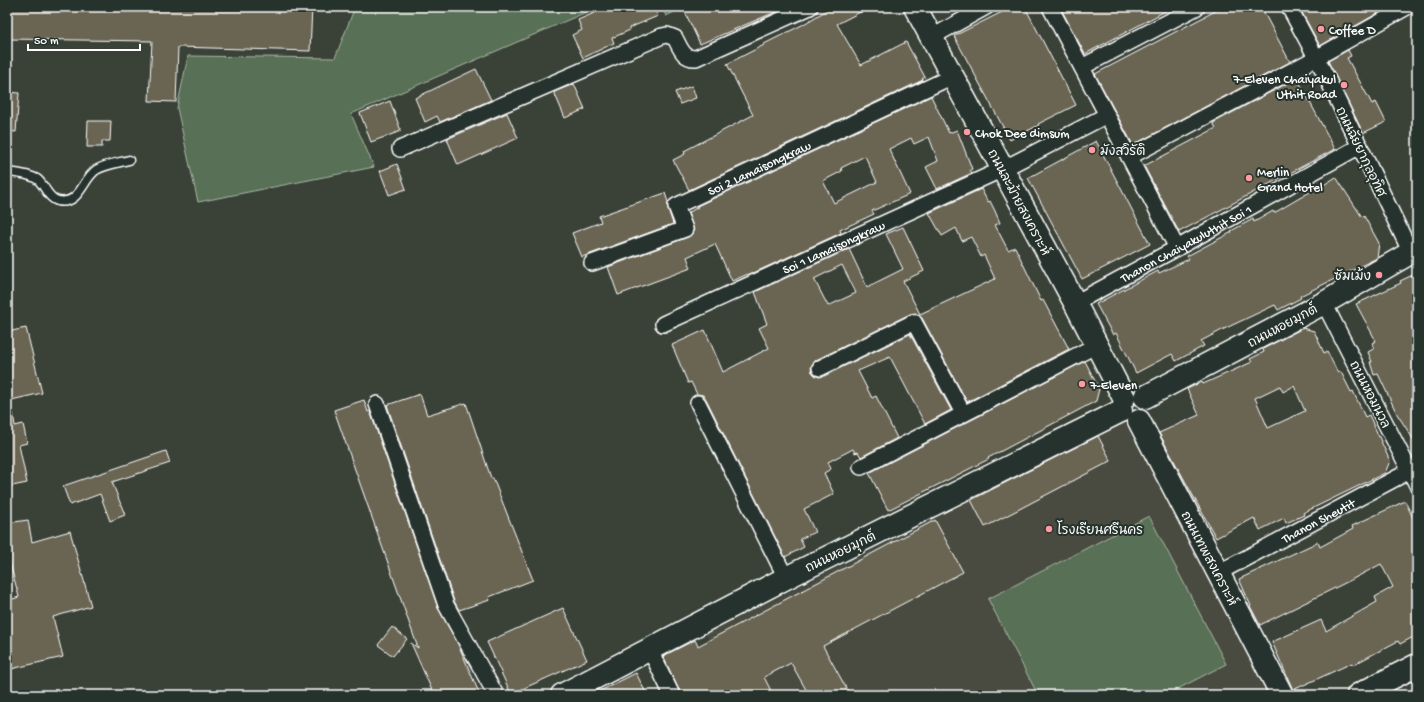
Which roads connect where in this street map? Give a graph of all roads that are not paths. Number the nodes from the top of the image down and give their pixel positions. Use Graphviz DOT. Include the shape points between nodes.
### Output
graph roads {
  1 [pos="810,7"];
  2 [pos="915,7"];
  3 [pos="986,7"];
  4 [pos="1050,7"];
  5 [pos="1197,7"];
  6 [pos="1289,7"];
  7 [pos="1407,7"];
  8 [pos="932,37"];
  9 [pos="1316,58"];
  10 [pos="1082,67"];
  11 [pos="953,76"];
  12 [pos="1107,115"];
  13 [pos="1360,146"];
  14 [pos="400,149"];
  15 [pos="1129,157"];
  16 [pos="129,160"];
  17 [pos="1003,169"];
  18 [pos="7,172"];
  19 [pos="1177,248"];
  20 [pos="1414,251"];
  21 [pos="592,263"];
  22 [pos="1075,303"];
  23 [pos="1324,303"];
  24 [pos="663,324"];
  25 [pos="1097,345"];
  26 [pos="820,368"];
  27 [pos="698,403"];
  28 [pos="377,404"];
  29 [pos="1128,410"];
  30 [pos="963,413"];
  31 [pos="860,467"];
  32 [pos="1414,468"];
  33 [pos="1417,485"];
  34 [pos="1218,572"];
  35 [pos="786,578"];
  36 [pos="650,650"];
  37 [pos="1417,665"];
  38 [pos="1282,694"];
  39 [pos="496,695"];
  40 [pos="562,695"];
  41 [pos="672,695"];
  42 [pos="1358,695"];
  1 -- 14 [label="street" via="696,58 684,54 675,38 662,36"];
  2 -- 8 [label="street, ถนนละม้ายสงเคราะห์"];
  3 -- 8 [label="street"];
  4 -- 10 [label="street"];
  5 -- 10 [label="street"];
  6 -- 9 [label="street, ถนนฉัยยากุลอุทิศ"];
  7 -- 9 [label="street"];
  8 -- 11 [label="street, ถนนละม้ายสงเคราะห์"];
  9 -- 13 [label="street, ถนนฉัยยากุลอุทิศ"];
  9 -- 15 [label="street"];
  10 -- 12 [label="street"];
  11 -- 17 [label="street, ถนนละม้ายสงเคราะห์"];
  11 -- 21 [label="street, Soi 2 Lamaisongkraw" via="676,206 685,229"];
  12 -- 15 [label="street"];
  12 -- 17 [label="street, Soi 1 Lamaisongkraw"];
  13 -- 19 [label="street, Thanon Chaiyakuluthit Soi 1"];
  13 -- 20 [label="street, ถนนฉัยยากุลอุทิศ"];
  15 -- 19 [label="street"];
  16 -- 18 [label="lane" via="100,168 91,174 77,195 64,201 51,197 37,179"];
  17 -- 22 [label="street, ถนนละม้ายสงเคราะห์"];
  17 -- 24 [label="street, Soi 1 Lamaisongkraw"];
  19 -- 22 [label="street, Thanon Chaiyakuluthit Soi 1"];
  20 -- 23 [label="street, ถนนหอยมุกต์"];
  22 -- 25 [label="street, ถนนละม้ายสงเคราะห์"];
  23 -- 29 [label="street, ถนนหอยมุกต์" via="1145,397 1132,393"];
  23 -- 32 [label="street, ถนนหอมนวล"];
  25 -- 29 [label="street, ถนนละม้ายสงเคราะห์"];
  25 -- 30 [label="street"];
  26 -- 30 [label="street" via="914,322"];
  27 -- 35 [label="street"];
  28 -- 39 [label="street" via="446,605"];
  29 -- 34 [label="street, ถนนเทพสงเคราะห์"];
  29 -- 35 [label="street, ถนนหอยมุกต์"];
  30 -- 31 [label="street"];
  32 -- 33 [label="street, ถนนหอมนวล"];
  32 -- 34 [label="street, Thanon Sheutit"];
  34 -- 38 [label="street, ถนนเทพสงเคราะห์"];
  35 -- 36 [label="street, ถนนหอยมุกต์"];
  36 -- 40 [label="street, ถนนหอยมุกต์"];
  36 -- 41 [label="street"];
  37 -- 42 [label="street"];
}
